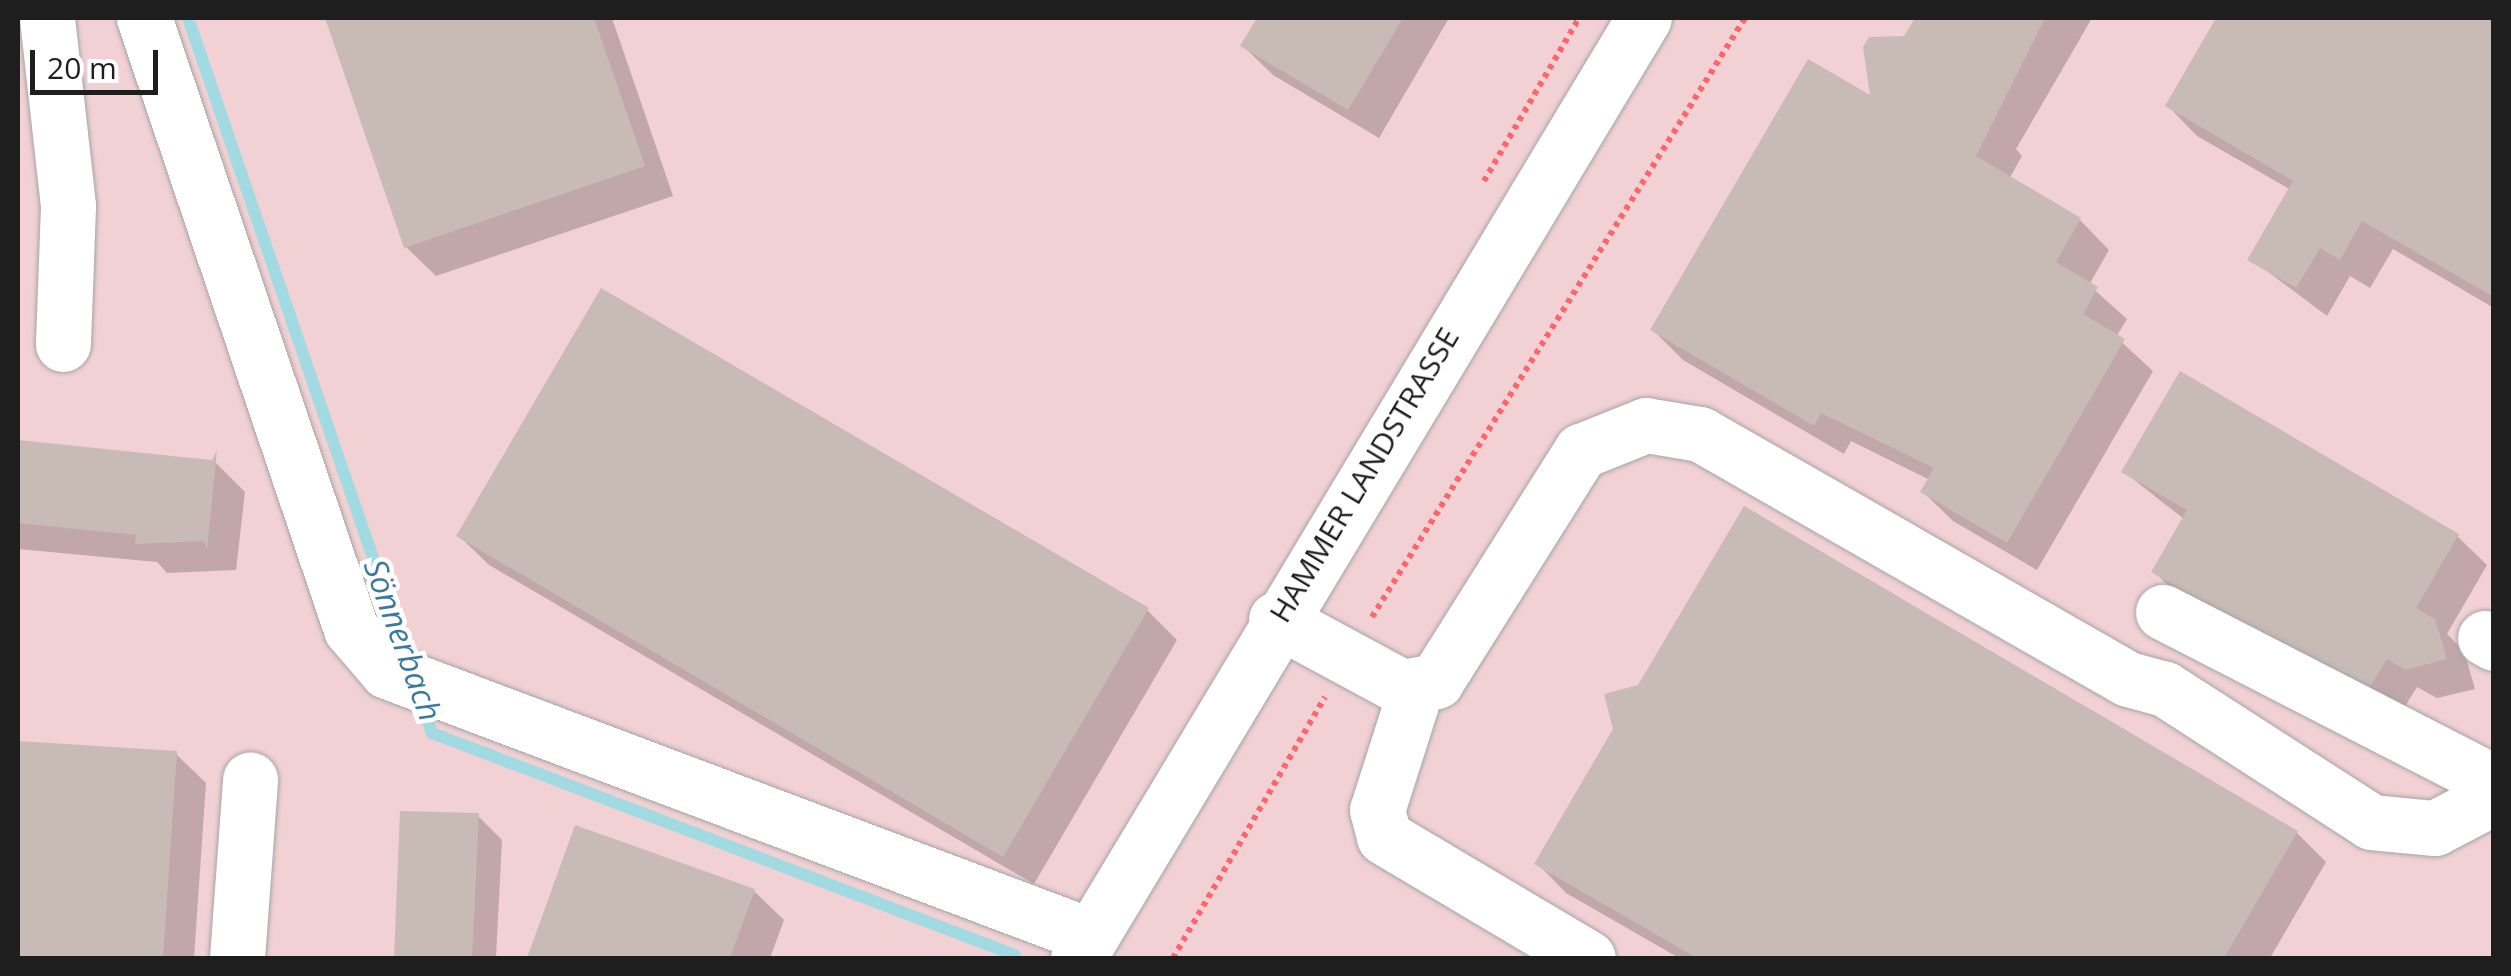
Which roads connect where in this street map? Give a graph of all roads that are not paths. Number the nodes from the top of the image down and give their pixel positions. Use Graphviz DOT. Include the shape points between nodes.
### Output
graph roads {
  1 [pos="47,18"];
  2 [pos="144,18"];
  3 [pos="1644,18"];
  4 [pos="63,344"];
  5 [pos="2162,612"];
  6 [pos="1276,618"];
  7 [pos="1417,685"];
  8 [pos="250,780"];
  9 [pos="2494,782"];
  10 [pos="2494,797"];
  11 [pos="1084,948"];
  12 [pos="237,958"];
  13 [pos="1588,958"];
  1 -- 4 [label="street" via="68,206"];
  2 -- 11 [label="street" via="352,629 388,672"];
  3 -- 6 [label="street, HAMMER LANDSTRASSE"];
  5 -- 9 [label="street"];
  6 -- 7 [label="street" via="1402,687"];
  6 -- 11 [label="street, HAMMER LANDSTRASSE"];
  7 -- 10 [label="street" via="1436,681 1581,451 1646,425 1700,434 2128,679 2164,689 2371,822 2435,828"];
  7 -- 13 [label="street" via="1377,810 1384,837"];
  8 -- 12 [label="street"];
}
